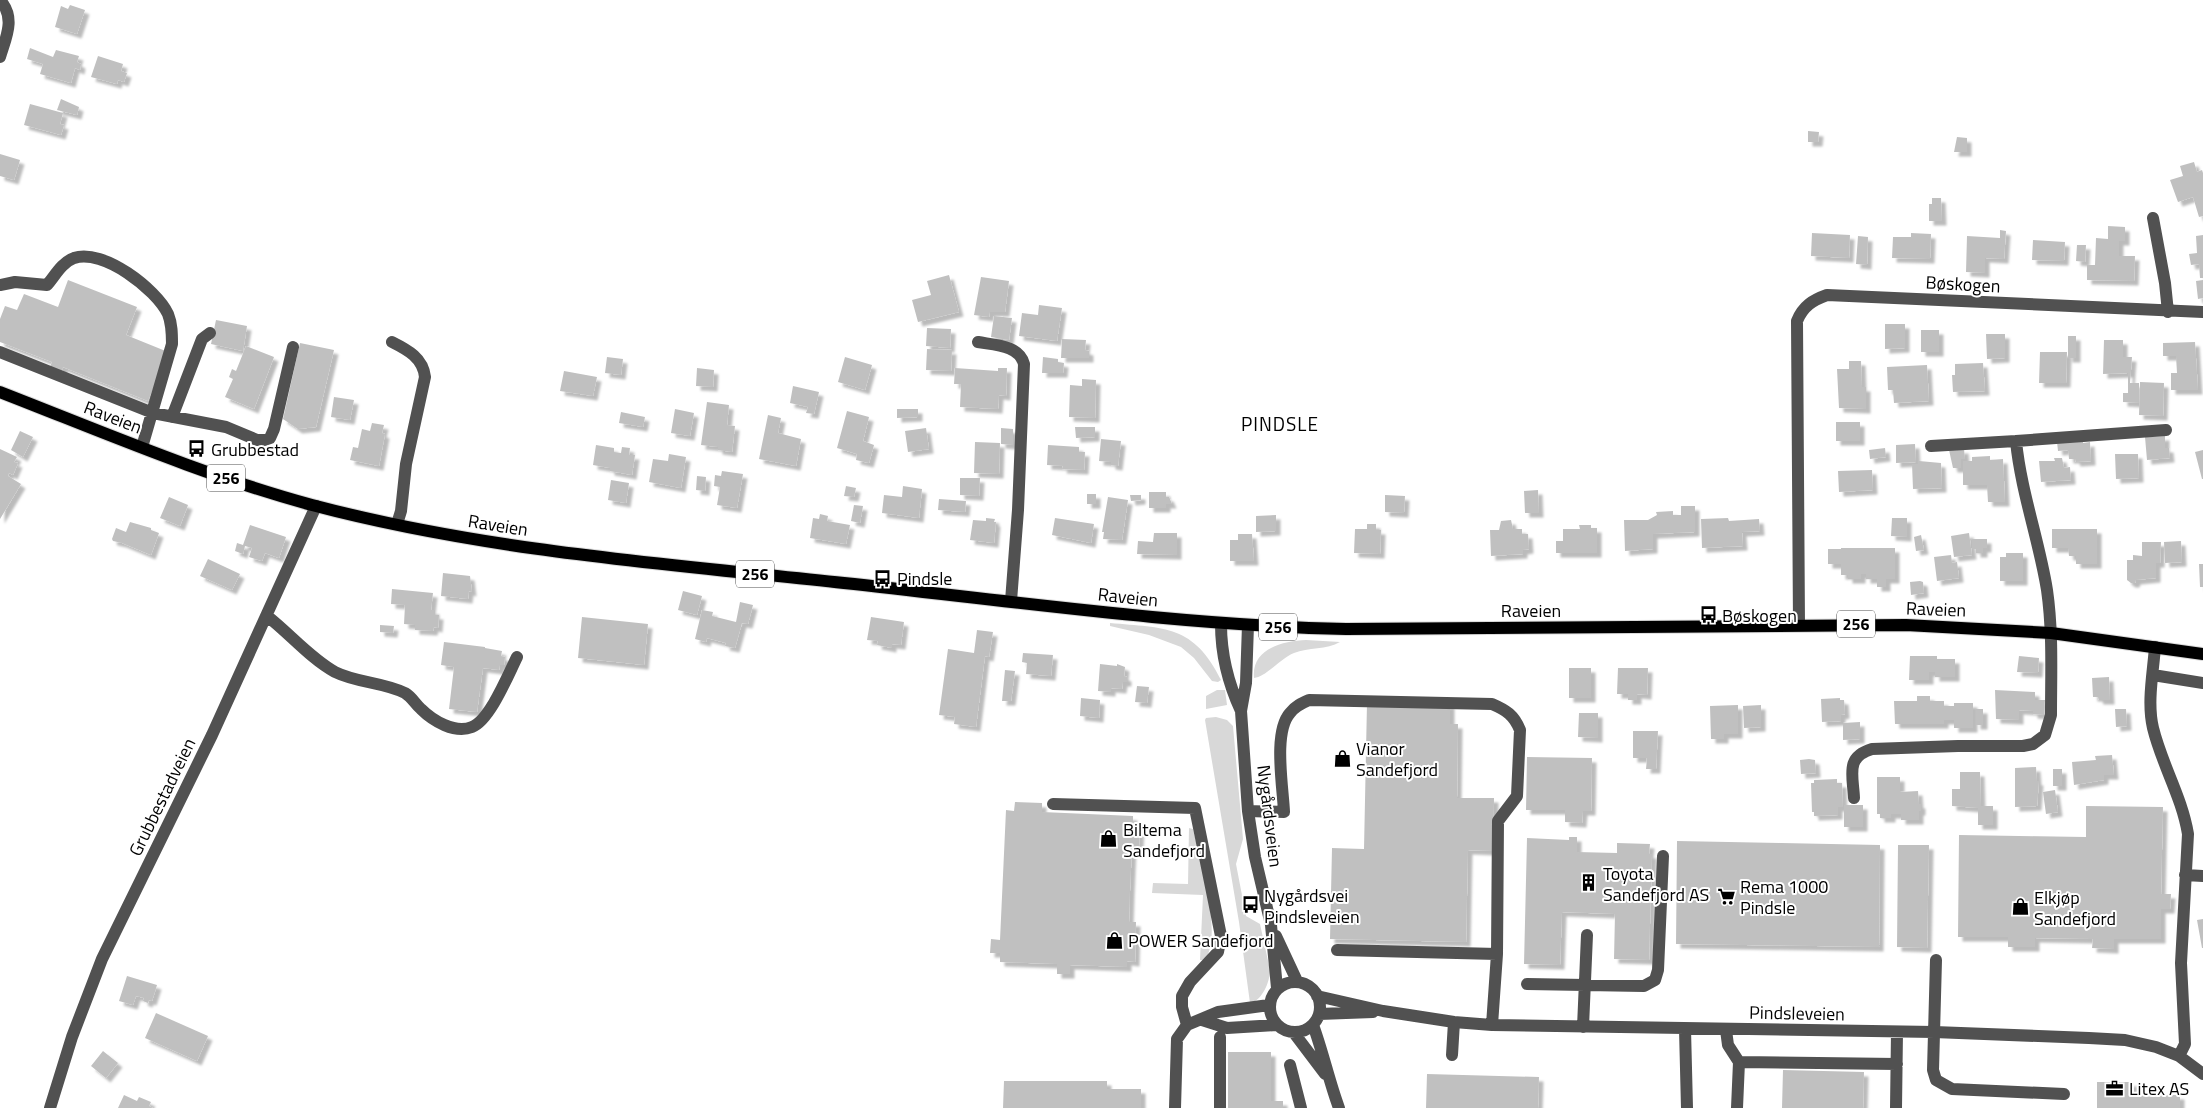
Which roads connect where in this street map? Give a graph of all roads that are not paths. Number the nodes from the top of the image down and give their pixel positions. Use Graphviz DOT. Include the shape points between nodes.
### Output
graph roads {
  1 [pos="0,0"];
  2 [pos="0,57"];
  3 [pos="2153,218"];
  4 [pos="0,286"];
  5 [pos="2168,312"];
  6 [pos="2203,312"];
  7 [pos="210,333"];
  8 [pos="392,342"];
  9 [pos="978,342"];
  10 [pos="293,347"];
  11 [pos="0,352"];
  12 [pos="0,392"];
  13 [pos="153,413"];
  14 [pos="172,417"];
  15 [pos="2166,430"];
  16 [pos="2016,441"];
  17 [pos="1931,446"];
  18 [pos="142,447"];
  19 [pos="316,506"];
  20 [pos="397,524"];
  21 [pos="1011,601"];
  22 [pos="268,616"];
  23 [pos="1221,624"];
  24 [pos="1799,625"];
  25 [pos="1248,626"];
  26 [pos="2052,633"];
  27 [pos="2155,647"];
  28 [pos="2203,654"];
  29 [pos="517,657"];
  30 [pos="2153,675"];
  31 [pos="2203,683"];
  32 [pos="1241,711"];
  33 [pos="1854,798"];
  34 [pos="1053,804"];
  35 [pos="1248,811"];
  36 [pos="1663,856"];
  37 [pos="2185,875"];
  38 [pos="2203,876"];
  39 [pos="1271,925"];
  40 [pos="1587,936"];
  41 [pos="1338,950"];
  42 [pos="1497,954"];
  43 [pos="1936,960"];
  44 [pos="1297,981"];
  45 [pos="1526,984"];
  46 [pos="1586,986"];
  47 [pos="1277,988"];
  48 [pos="1317,996"];
  49 [pos="1269,1005"];
  50 [pos="1383,1011"];
  51 [pos="1202,1020"];
  52 [pos="1316,1020"];
  53 [pos="1454,1022"];
  54 [pos="1492,1024"];
  55 [pos="1276,1025"];
  56 [pos="1187,1026"];
  57 [pos="1583,1027"];
  58 [pos="1685,1029"];
  59 [pos="1726,1030"];
  60 [pos="1294,1032"];
  61 [pos="1898,1032"];
  62 [pos="1934,1032"];
  63 [pos="1220,1037"];
  64 [pos="1452,1055"];
  65 [pos="2179,1056"];
  66 [pos="1739,1062"];
  67 [pos="1897,1064"];
  68 [pos="1290,1065"];
  69 [pos="2201,1069"];
  70 [pos="1328,1078"];
  71 [pos="2064,1094"];
  72 [pos="50,1108"];
  73 [pos="1175,1108"];
  74 [pos="1220,1108"];
  75 [pos="1301,1108"];
  76 [pos="1339,1108"];
  77 [pos="1687,1108"];
  78 [pos="1737,1108"];
  79 [pos="1896,1108"];
  1 -- 2 [label="street" via="9,13 10,23"];
  3 -- 5 [label="street"];
  4 -- 13 [label="street" via="15,282 46,285 66,263 74,258 88,257 120,269 149,288 168,314 172,327 172,344"];
  5 -- 6 [label="street, Bøskogen"];
  5 -- 24 [label="street, Bøskogen" via="1827,295 1805,307 1797,321"];
  7 -- 14 [label="street" via="202,339"];
  8 -- 20 [label="street" via="418,358 425,378 407,455"];
  9 -- 21 [label="street" via="1011,348 1024,364"];
  10 -- 14 [label="street" via="270,438 257,440 226,427"];
  11 -- 13 [label="street"];
  12 -- 18 [label="main road, Raveien / 256"];
  13 -- 14 [label="street"];
  13 -- 18 [label="street"];
  15 -- 16 [label="street"];
  16 -- 17 [label="street"];
  16 -- 26 [label="street" via="2018,468 2046,588"];
  18 -- 19 [label="main road, Raveien / 256"];
  19 -- 20 [label="main road, Raveien / 256"];
  19 -- 22 [label="street, Grubbestadveien"];
  20 -- 21 [label="main road, Raveien / 256" via="580,554"];
  21 -- 23 [label="main road, Raveien / 256"];
  22 -- 29 [label="street" via="335,672 397,689 410,696 431,718 458,729 480,723"];
  22 -- 72 [label="street, Grubbestadveien" via="102,959 72,1037"];
  23 -- 25 [label="main road, Raveien / 256"];
  23 -- 32 [label="street, Nygårdsveien" via="1221,644 1229,685"];
  24 -- 25 [label="main road, Raveien / 256" via="1346,629"];
  24 -- 26 [label="main road, Raveien / 256" via="1912,625"];
  25 -- 32 [label="street, Nygårdsveien" via="1246,683"];
  26 -- 27 [label="main road, Raveien / 256"];
  26 -- 33 [label="street" via="2051,715 2048,729 2039,741 2023,746 1872,749 1856,756 1852,762"];
  27 -- 28 [label="main road, Raveien / 256"];
  27 -- 30 [label="street"];
  30 -- 31 [label="street"];
  30 -- 37 [label="street" via="2152,725 2159,752 2185,816 2188,834"];
  32 -- 35 [label="street, Nygårdsveien"];
  34 -- 56 [label="street" via="1195,808 1221,936 1218,952 1190,982 1182,996"];
  35 -- 39 [label="street, Nygårdsveien"];
  35 -- 42 [label="street" via="1284,812 1283,725 1298,704 1309,700 1492,704 1508,711 1520,730 1517,796 1498,821"];
  36 -- 46 [label="street" via="1655,980 1644,986"];
  37 -- 38 [label="street"];
  37 -- 65 [label="street" via="2181,963 2185,1044"];
  39 -- 44 [label="street, Nygårdsveien"];
  39 -- 47 [label="street, Nygårdsveien"];
  40 -- 46 [label="street"];
  41 -- 42 [label="street"];
  42 -- 54 [label="street"];
  43 -- 62 [label="street"];
  44 -- 47 [label="street"];
  44 -- 48 [label="street" via="1310,987"];
  45 -- 46 [label="street"];
  46 -- 57 [label="street"];
  47 -- 49 [label="street"];
  48 -- 50 [label="street, Pindsleveien"];
  48 -- 52 [label="street" via="1320,1005"];
  49 -- 51 [label="street" via="1218,1012"];
  49 -- 55 [label="street"];
  50 -- 52 [label="street, Pindsleveien"];
  50 -- 53 [label="street, Pindsleveien"];
  51 -- 55 [label="street" via="1227,1028"];
  51 -- 56 [label="street"];
  52 -- 60 [label="street" via="1301,1032"];
  52 -- 70 [label="street"];
  53 -- 54 [label="street, Pindsleveien"];
  53 -- 64 [label="street"];
  54 -- 57 [label="street, Pindsleveien"];
  55 -- 60 [label="street"];
  56 -- 73 [label="street" via="1177,1039"];
  57 -- 58 [label="street, Pindsleveien"];
  58 -- 59 [label="street, Pindsleveien"];
  58 -- 77 [label="street"];
  59 -- 61 [label="street, Pindsleveien"];
  59 -- 66 [label="street" via="1728,1045"];
  60 -- 70 [label="street"];
  61 -- 62 [label="street, Pindsleveien"];
  61 -- 67 [label="street"];
  62 -- 65 [label="street, Pindsleveien" via="2125,1040"];
  62 -- 71 [label="street" via="1932,1070 1936,1080 1944,1086"];
  63 -- 74 [label="street"];
  65 -- 69 [label="street, Pindsleveien"];
  66 -- 67 [label="street"];
  66 -- 78 [label="street"];
  67 -- 79 [label="street"];
  68 -- 75 [label="street"];
  70 -- 76 [label="street"];
}
